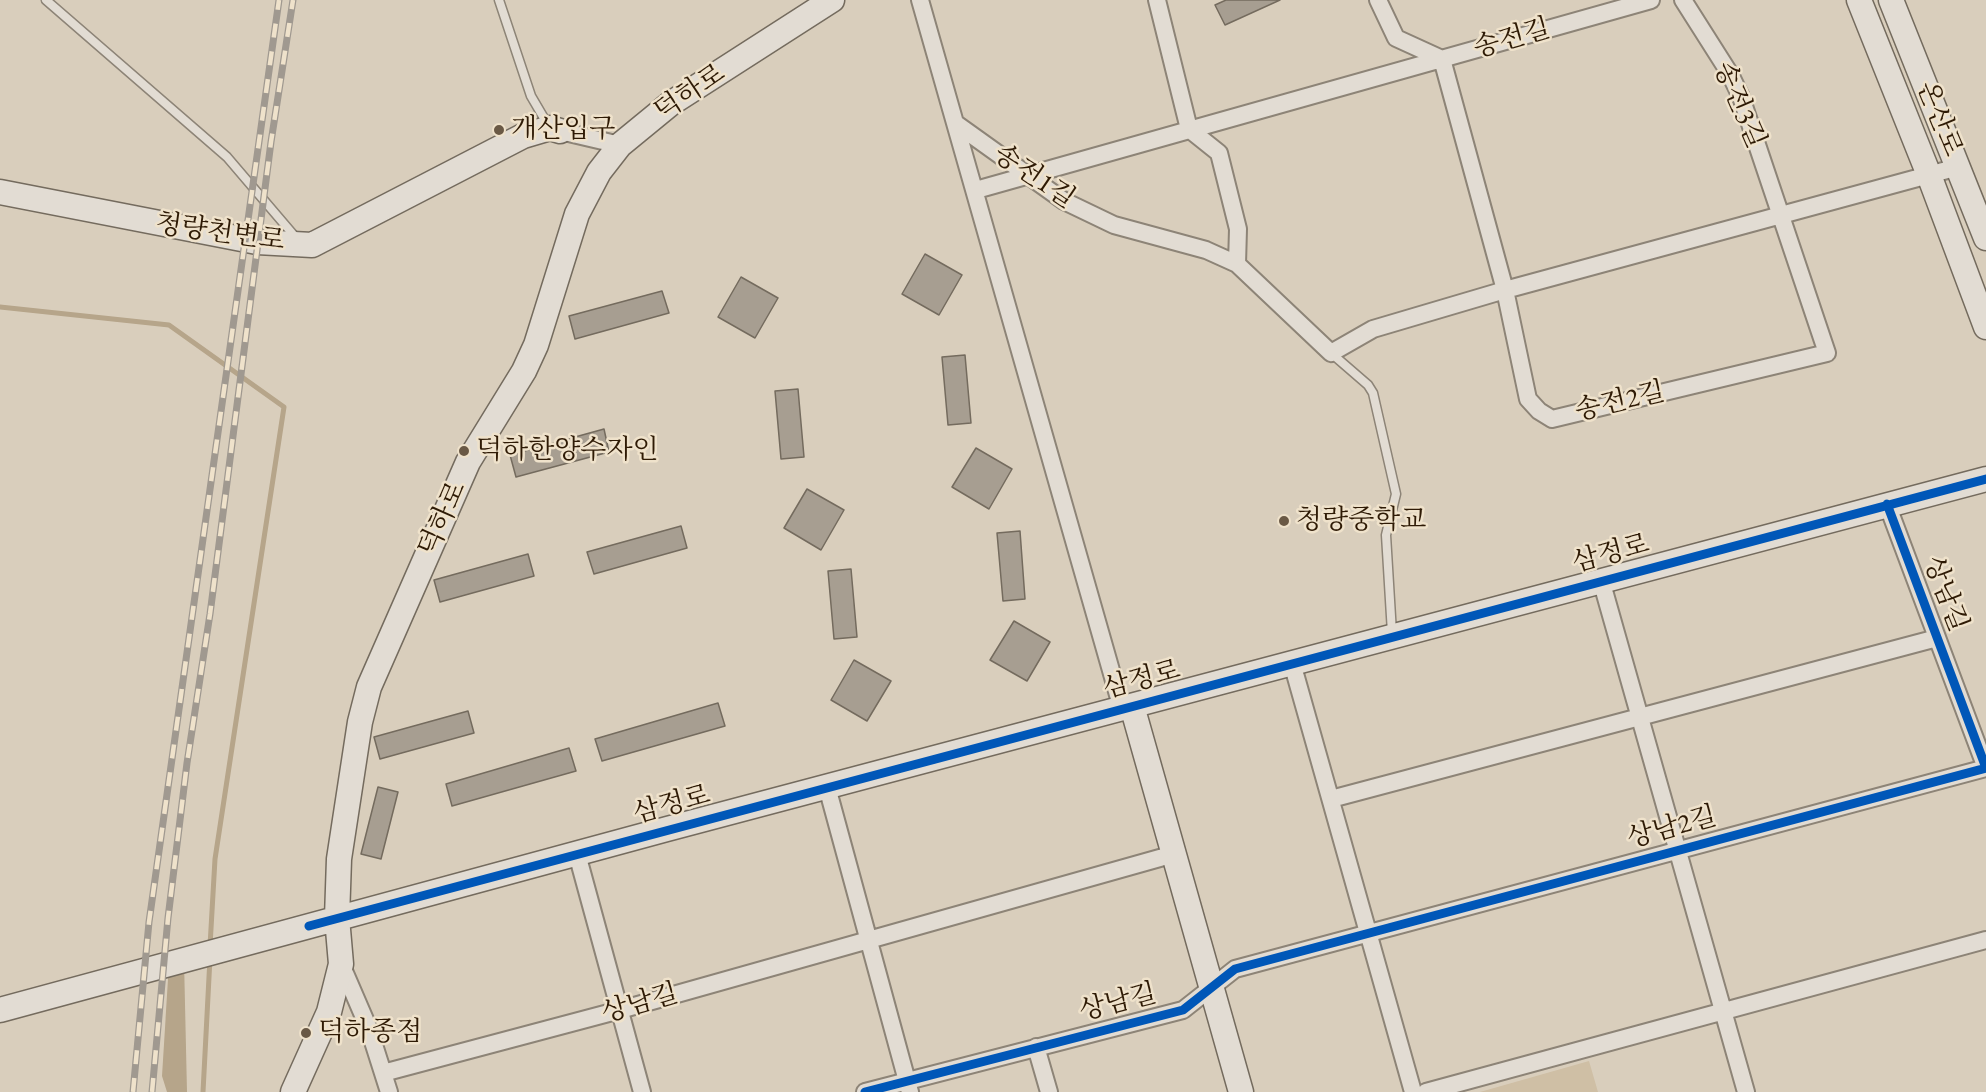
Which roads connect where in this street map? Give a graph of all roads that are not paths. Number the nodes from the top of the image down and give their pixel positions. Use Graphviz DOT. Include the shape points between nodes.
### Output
graph roads {
  1 [pos="46,0"];
  2 [pos="499,0"];
  3 [pos="832,0"];
  4 [pos="920,0"];
  5 [pos="1157,0"];
  6 [pos="1378,0"];
  7 [pos="1651,0"];
  8 [pos="1683,0"];
  9 [pos="1859,0"];
  10 [pos="1891,0"];
  11 [pos="1627,3"];
  12 [pos="1442,59"];
  13 [pos="955,123"];
  14 [pos="1189,129"];
  15 [pos="555,130"];
  16 [pos="609,143"];
  17 [pos="1958,167"];
  18 [pos="1027,175"];
  19 [pos="1929,175"];
  20 [pos="976,190"];
  21 [pos="0,192"];
  22 [pos="1781,217"];
  23 [pos="1986,238"];
  24 [pos="302,244"];
  25 [pos="1237,264"];
  26 [pos="1505,290"];
  27 [pos="1986,327"];
  28 [pos="1331,352"];
  29 [pos="1827,353"];
  30 [pos="1986,479"];
  31 [pos="1887,504"];
  32 [pos="1601,580"];
  33 [pos="1392,636"];
  34 [pos="1937,638"];
  35 [pos="1293,663"];
  36 [pos="1127,708"];
  37 [pos="1640,717"];
  38 [pos="1986,768"];
  39 [pos="827,787"];
  40 [pos="1331,799"];
  41 [pos="1677,850"];
  42 [pos="577,854"];
  43 [pos="1174,854"];
  44 [pos="337,918"];
  45 [pos="1370,933"];
  46 [pos="868,939"];
  47 [pos="1986,940"];
  48 [pos="341,964"];
  49 [pos="1212,989"];
  50 [pos="0,1010"];
  51 [pos="620,1010"];
  52 [pos="1724,1011"];
  53 [pos="1036,1047"];
  54 [pos="383,1073"];
  55 [pos="908,1086"];
  56 [pos="293,1092"];
  57 [pos="389,1092"];
  58 [pos="642,1092"];
  59 [pos="865,1092"];
  60 [pos="1049,1092"];
  61 [pos="1241,1092"];
  62 [pos="1413,1092"];
  63 [pos="1426,1092"];
  64 [pos="1746,1092"];
  1 -- 24 [label="lane" via="226,157"];
  2 -- 15 [label="lane" via="531,96"];
  3 -- 16 [label="street, 덕하로"];
  4 -- 13 [label="street"];
  5 -- 14 [label="street"];
  6 -- 12 [label="street" via="1396,38"];
  7 -- 11 [label="street, 송전길"];
  8 -- 22 [label="street, 송전3길" via="1741,97"];
  9 -- 19 [label="street"];
  10 -- 17 [label="street, 온산로"];
  11 -- 12 [label="street, 송전길"];
  12 -- 14 [label="street, 송전길"];
  12 -- 26 [label="street, 송전2길"];
  13 -- 18 [label="street, 송전1길"];
  13 -- 20 [label="street"];
  14 -- 18 [label="street, 송전길"];
  14 -- 25 [label="street" via="1219,153 1238,229"];
  15 -- 16 [label="street"];
  15 -- 24 [label="street, 청량천변로" via="523,136 312,245"];
  16 -- 44 [label="street, 덕하로" via="577,214 532,354 468,462 369,687 339,859"];
  17 -- 19 [label="street"];
  17 -- 23 [label="street, 온산로"];
  18 -- 20 [label="street, 송전길"];
  18 -- 25 [label="street, 송전1길" via="1064,201 1114,225 1206,250"];
  19 -- 22 [label="street"];
  19 -- 27 [label="street"];
  20 -- 36 [label="street"];
  21 -- 24 [label="street, 청량천변로" via="257,242"];
  22 -- 26 [label="street"];
  22 -- 29 [label="street, 송전3길"];
  25 -- 28 [label="street, 송전1길"];
  26 -- 28 [label="street" via="1373,329"];
  26 -- 29 [label="street, 송전2길" via="1528,399 1552,418"];
  28 -- 33 [label="lane, 송전1길" via="1373,393 1396,494 1386,535"];
  30 -- 31 [label="street, 삼정로"];
  31 -- 32 [label="street, 삼정로"];
  31 -- 34 [label="street, 상남길"];
  32 -- 33 [label="street, 삼정로"];
  32 -- 37 [label="street, 상남2길"];
  33 -- 35 [label="street, 삼정로"];
  34 -- 37 [label="street"];
  34 -- 38 [label="street, 상남길"];
  35 -- 36 [label="street, 삼정로"];
  35 -- 40 [label="street"];
  36 -- 39 [label="street, 삼정로"];
  36 -- 43 [label="street"];
  37 -- 40 [label="street"];
  37 -- 41 [label="street, 상남2길"];
  38 -- 41 [label="street, 상남2길"];
  39 -- 42 [label="street, 삼정로"];
  39 -- 46 [label="street"];
  40 -- 45 [label="street"];
  41 -- 45 [label="street, 상남2길"];
  41 -- 52 [label="street, 상남2길"];
  42 -- 44 [label="street, 삼정로"];
  42 -- 51 [label="street"];
  43 -- 46 [label="street, 상남길"];
  43 -- 49 [label="street"];
  44 -- 48 [label="street, 덕하로"];
  44 -- 50 [label="street, 삼정로"];
  45 -- 49 [label="street, 상남길" via="1235,969"];
  45 -- 62 [label="street"];
  46 -- 51 [label="street, 상남길"];
  46 -- 55 [label="street"];
  47 -- 52 [label="street"];
  48 -- 54 [label="street"];
  48 -- 56 [label="street, 덕하로" via="330,1012"];
  49 -- 53 [label="street, 상남길" via="1183,1010"];
  49 -- 61 [label="street"];
  51 -- 54 [label="street, 상남길"];
  51 -- 58 [label="street"];
  52 -- 63 [label="street"];
  52 -- 64 [label="street, 상남2길"];
  53 -- 55 [label="street, 상남길"];
  53 -- 60 [label="street"];
  54 -- 57 [label="street"];
  55 -- 59 [label="street, 상남길"];
}
